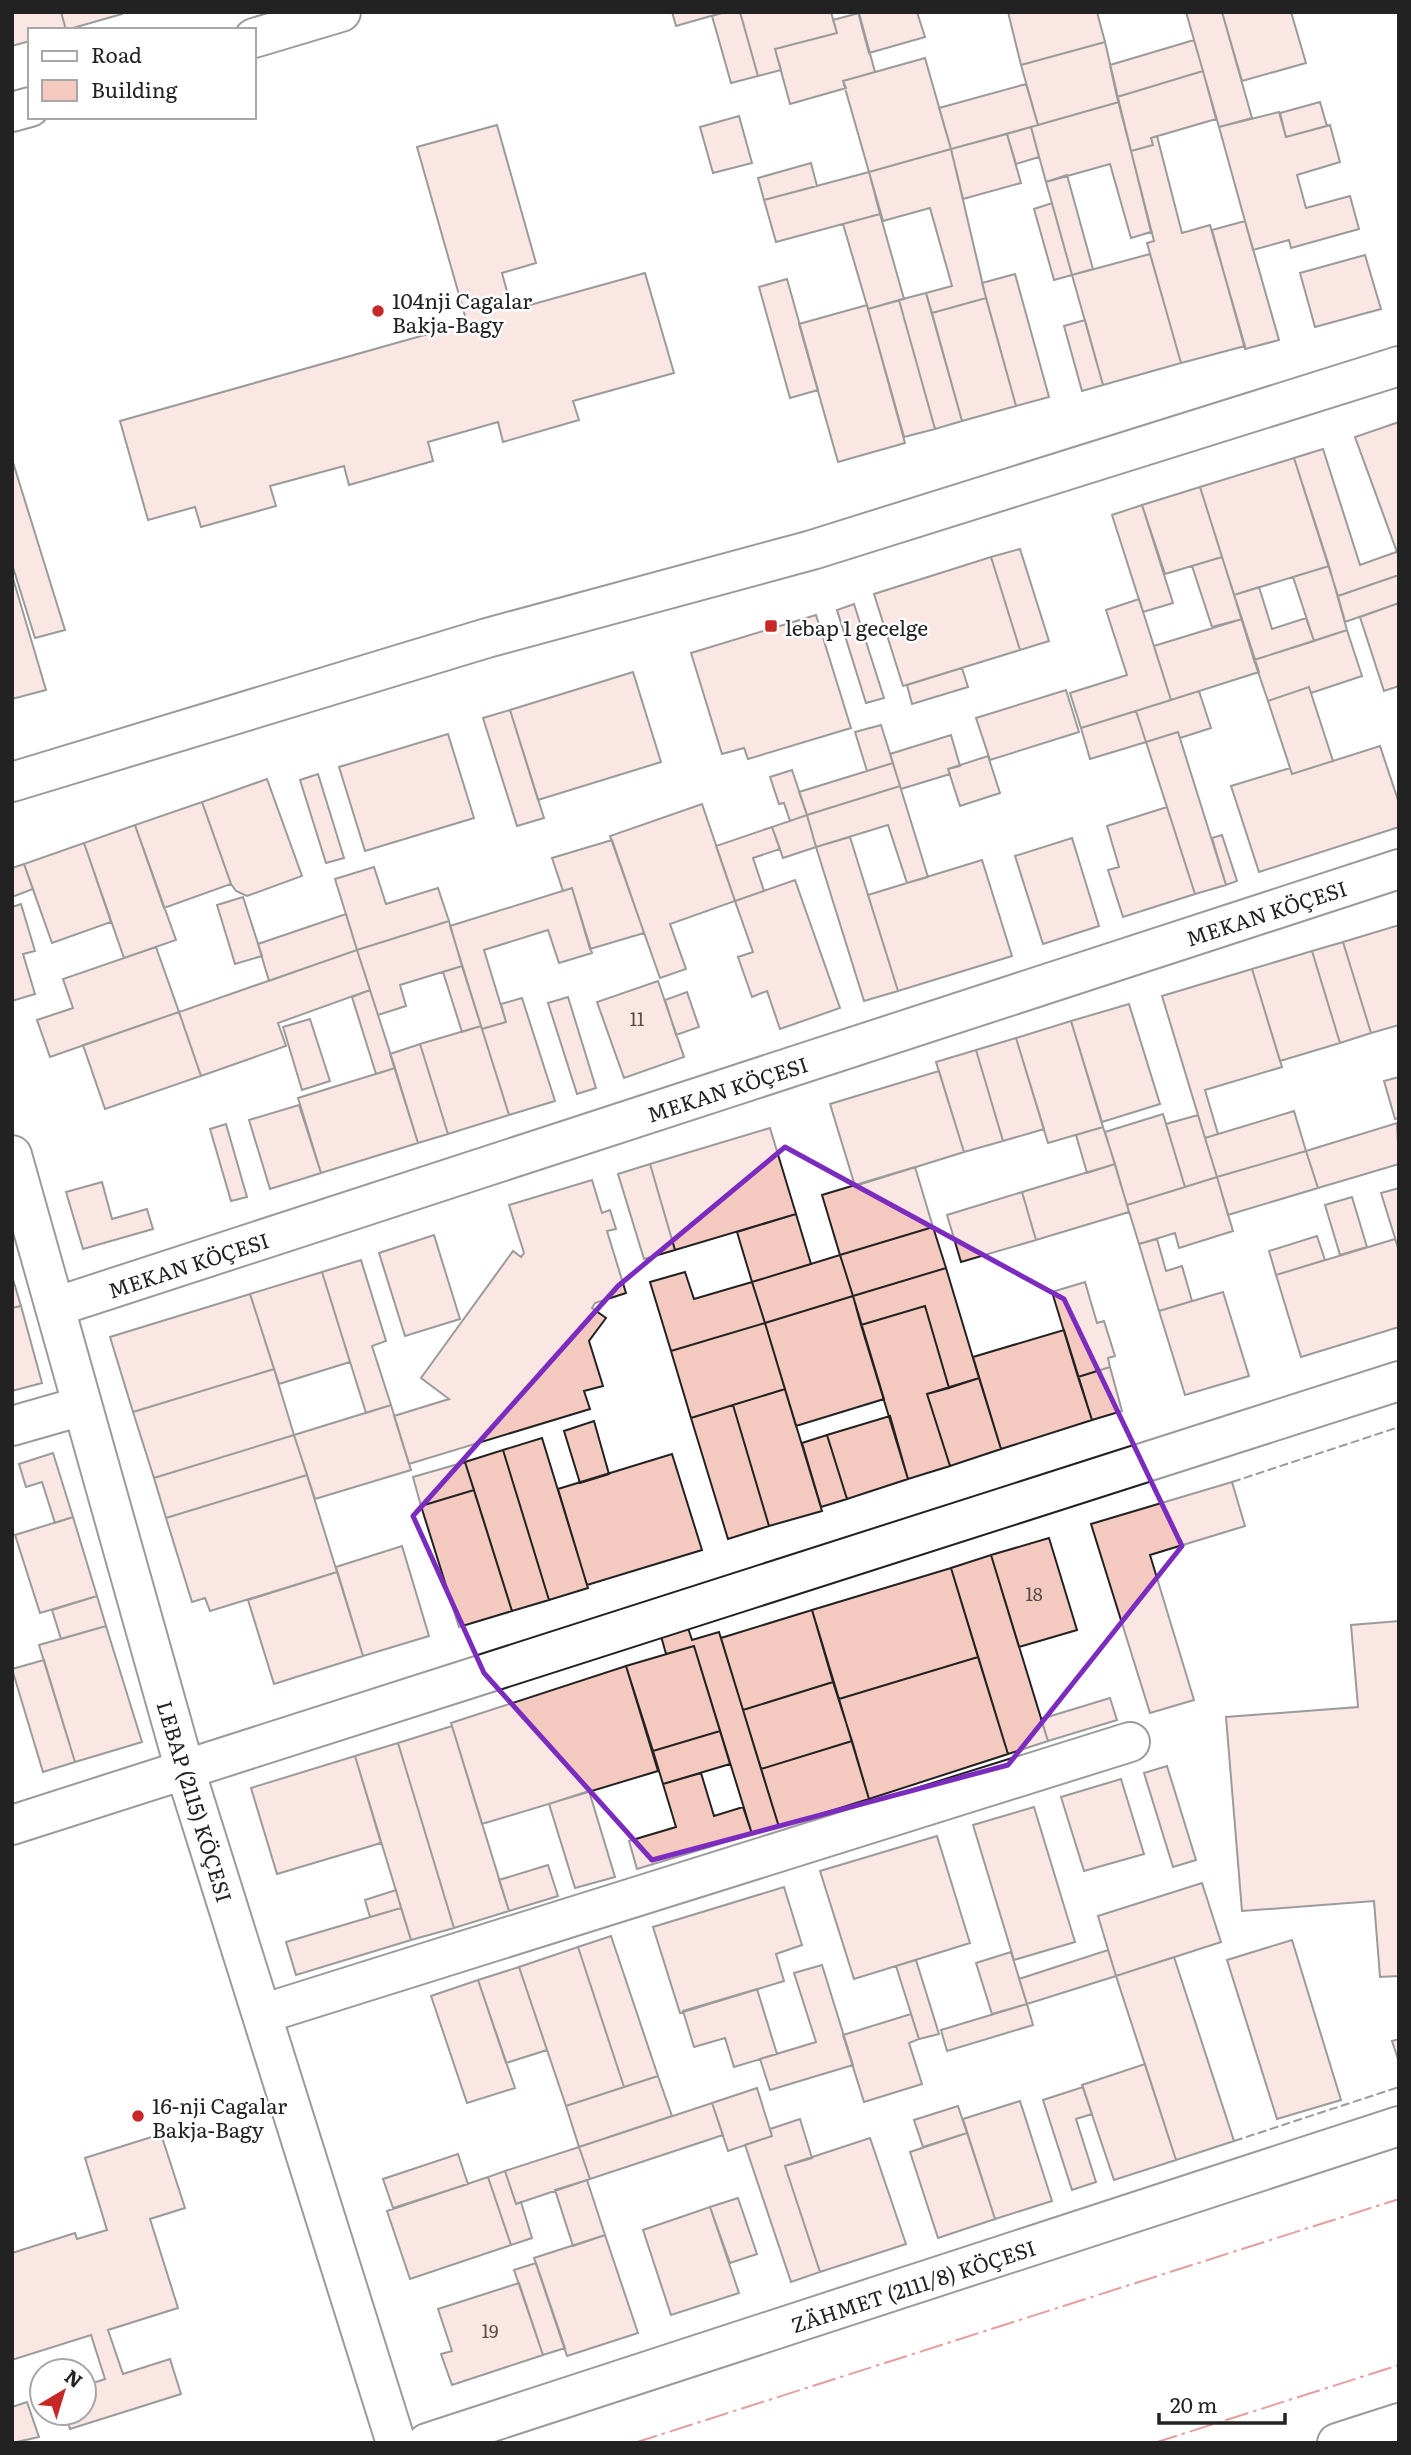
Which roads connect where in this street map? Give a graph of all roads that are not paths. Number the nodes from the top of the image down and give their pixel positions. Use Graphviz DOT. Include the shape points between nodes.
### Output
graph roads {
  1 [pos="341,12"];
  2 [pos="256,37"];
  3 [pos="1399,366"];
  4 [pos="12,782"];
  5 [pos="1399,869"];
  6 [pos="12,1155"];
  7 [pos="55,1307"];
  8 [pos="1399,1381"];
  9 [pos="82,1405"];
  10 [pos="12,1426"];
  11 [pos="1130,1742"];
  12 [pos="185,1770"];
  13 [pos="12,1825"];
  14 [pos="262,2014"];
  15 [pos="1399,2126"];
  16 [pos="1399,2423"];
  17 [pos="396,2443"];
  18 [pos="427,2443"];
  19 [pos="1337,2443"];
  1 -- 2 [label="street"];
  3 -- 4 [label="street" via="813,550 487,638"];
  5 -- 7 [label="street, MEKAN KÖÇESI"];
  6 -- 7 [label="street, LEBAP (2115) KÖÇESI"];
  7 -- 9 [label="street, LEBAP (2115) KÖÇESI"];
  8 -- 12 [label="street"];
  9 -- 10 [label="street"];
  9 -- 12 [label="street, LEBAP (2115) KÖÇESI"];
  11 -- 14 [label="street"];
  12 -- 13 [label="street"];
  12 -- 14 [label="street, LEBAP (2115) KÖÇESI"];
  14 -- 17 [label="street, LEBAP (2115) KÖÇESI"];
  15 -- 18 [label="street, ZÄHMET (2111/8) KÖÇESI"];
  16 -- 19 [label="street"];
}
